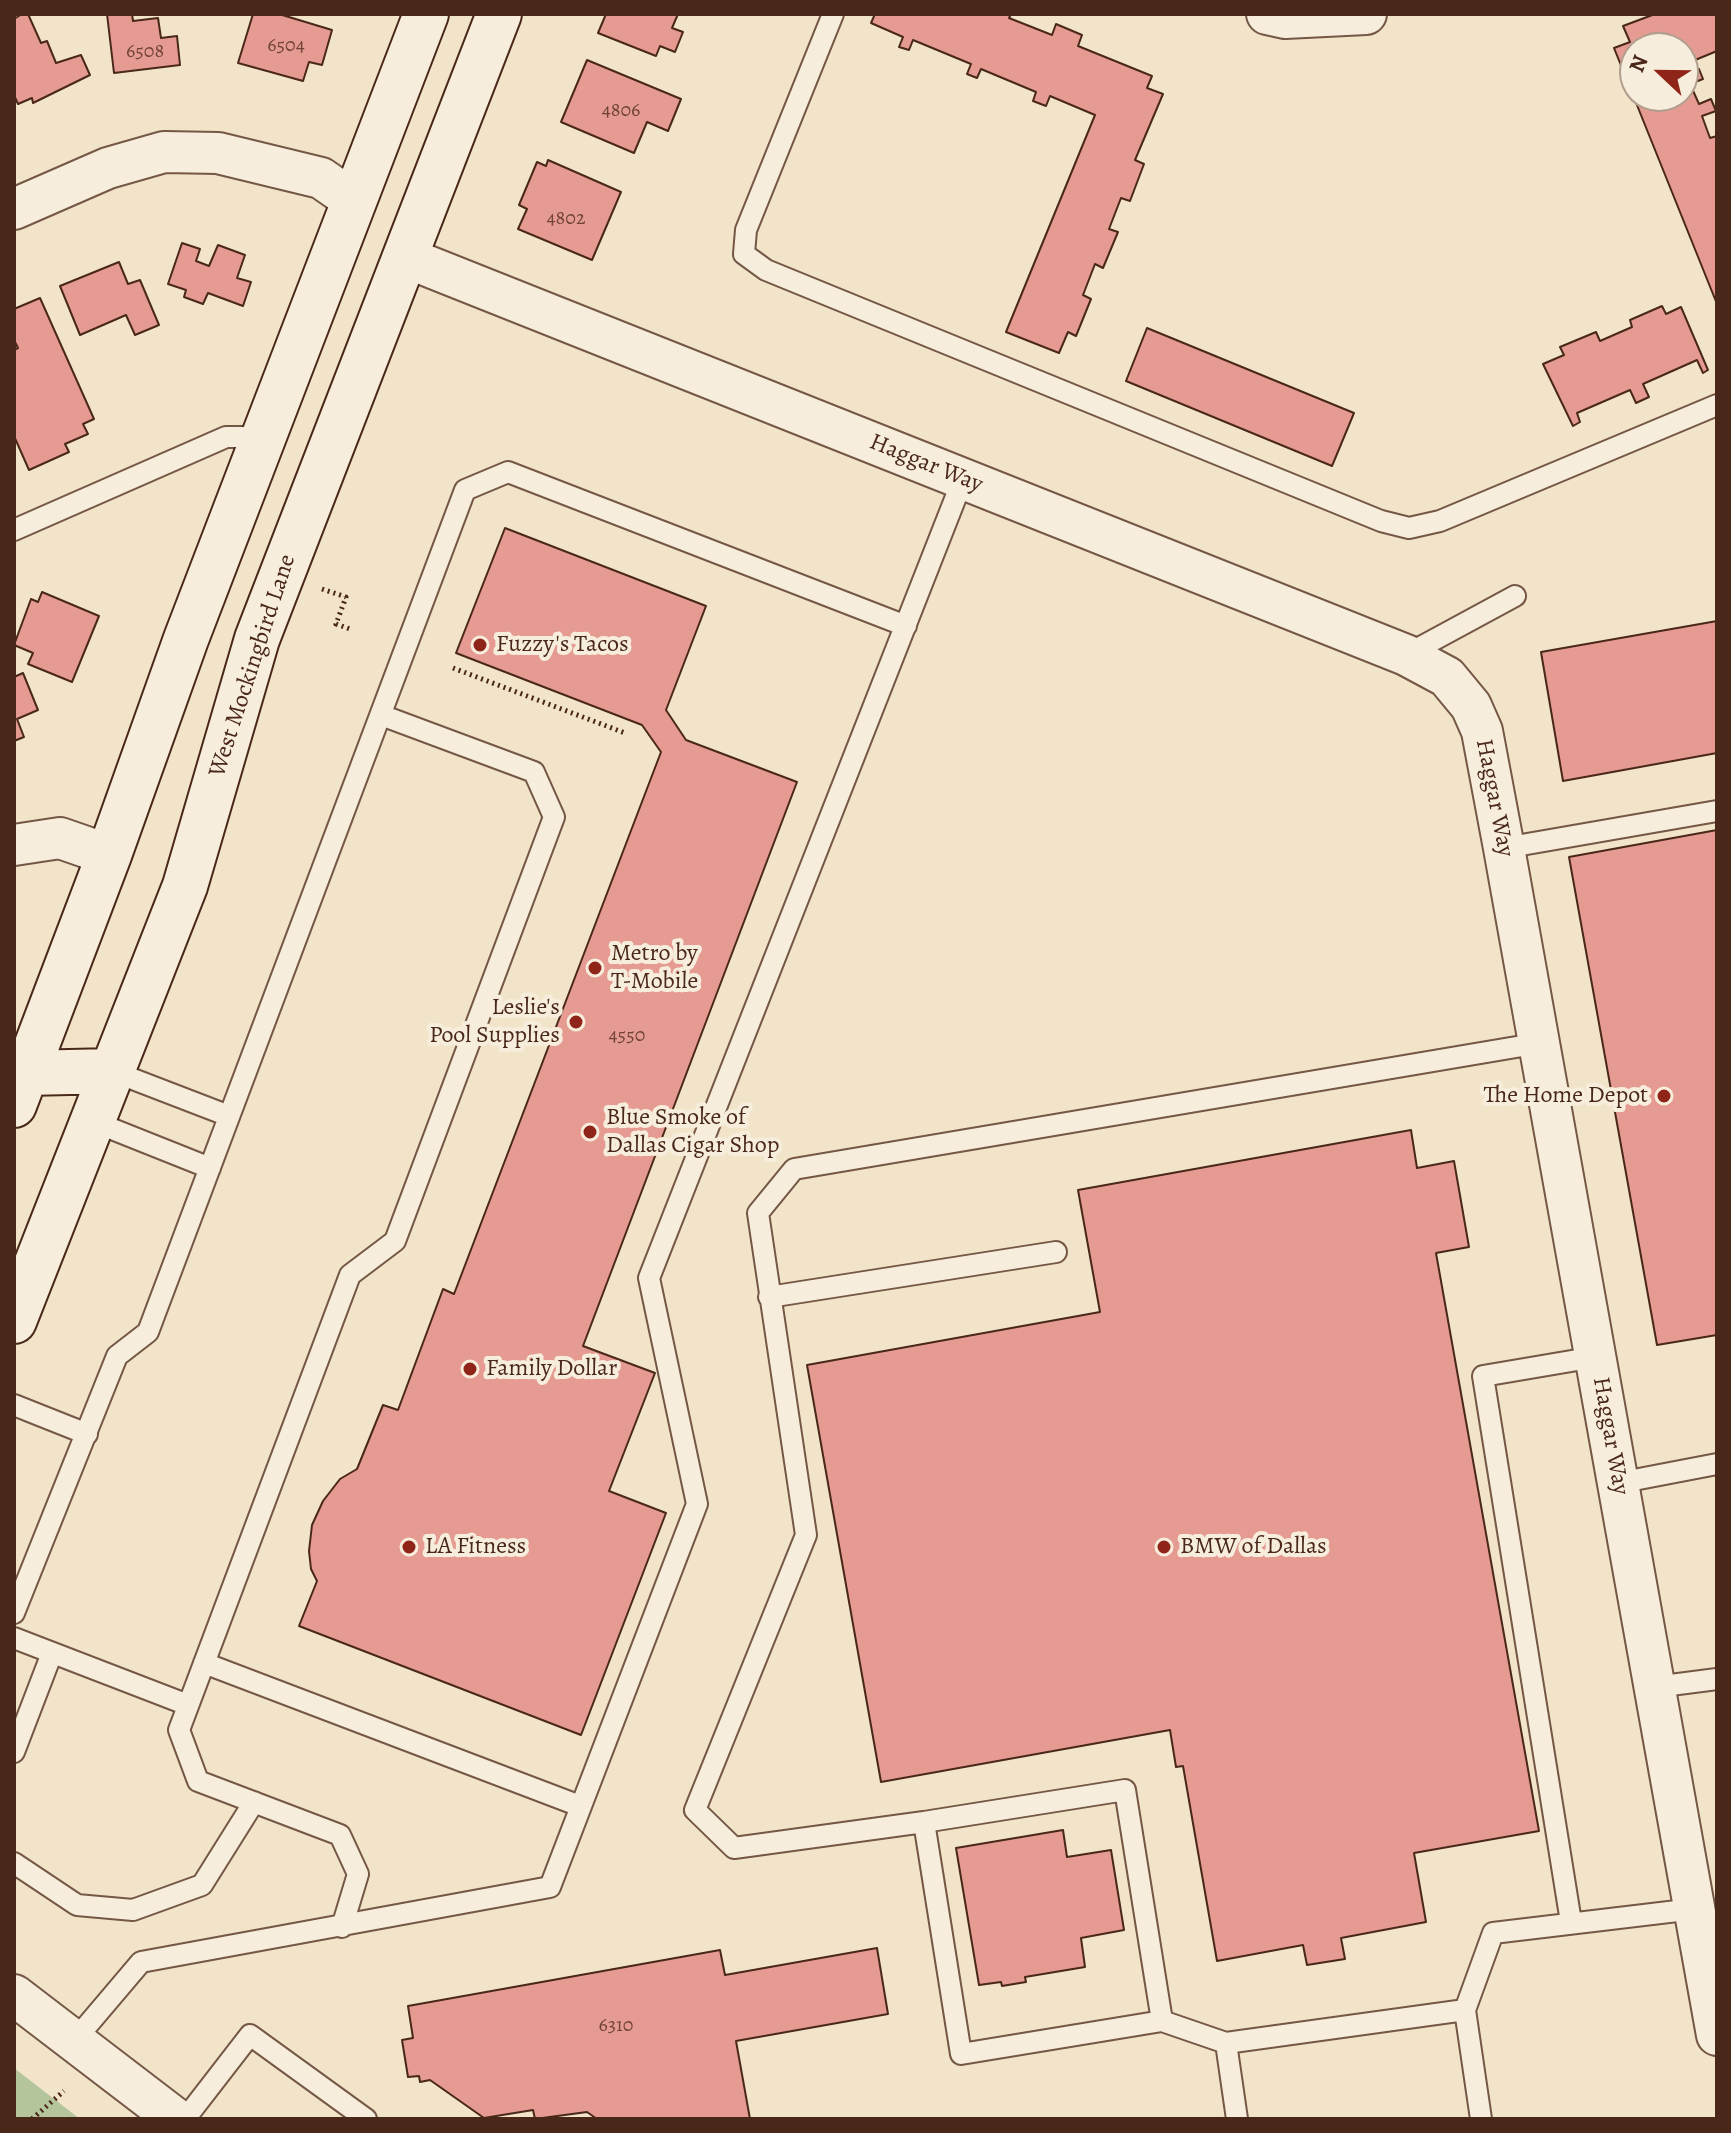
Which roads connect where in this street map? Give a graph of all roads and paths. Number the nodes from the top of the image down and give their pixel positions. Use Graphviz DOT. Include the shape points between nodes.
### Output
graph roads {
  1 [pos="426,14"];
  2 [pos="499,14"];
  3 [pos="833,14"];
  4 [pos="1267,14"];
  5 [pos="1366,14"];
  6 [pos="354,201"];
  7 [pos="14,209"];
  8 [pos="405,257"];
  9 [pos="1717,405"];
  10 [pos="264,437"];
  11 [pos="963,479"];
  12 [pos="14,530"];
  13 [pos="321,589"];
  14 [pos="1515,596"];
  15 [pos="906,626"];
  16 [pos="350,629"];
  17 [pos="1406,655"];
  18 [pos="453,668"];
  19 [pos="381,715"];
  20 [pos="625,733"];
  21 [pos="1717,811"];
  22 [pos="14,845"];
  23 [pos="1504,848"];
  24 [pos="109,855"];
  25 [pos="1540,1043"];
  26 [pos="112,1071"];
  27 [pos="20,1089"];
  28 [pos="229,1116"];
  29 [pos="92,1121"];
  30 [pos="210,1168"];
  31 [pos="1056,1252"];
  32 [pos="769,1297"];
  33 [pos="14,1321"];
  34 [pos="1595,1357"];
  35 [pos="14,1405"];
  36 [pos="87,1434"];
  37 [pos="1717,1464"];
  38 [pos="1618,1483"];
  39 [pos="14,1613"];
  40 [pos="14,1638"];
  41 [pos="52,1653"];
  42 [pos="204,1663"];
  43 [pos="1717,1679"];
  44 [pos="1655,1687"];
  45 [pos="188,1705"];
  46 [pos="14,1752"];
  47 [pos="254,1802"];
  48 [pos="580,1806"];
  49 [pos="924,1822"];
  50 [pos="14,1863"];
  51 [pos="1694,1909"];
  52 [pos="1571,1922"];
  53 [pos="342,1927"];
  54 [pos="14,1995"];
  55 [pos="1465,2010"];
  56 [pos="1162,2021"];
  57 [pos="1717,2035"];
  58 [pos="74,2041"];
  59 [pos="1226,2043"];
  60 [pos="64,2091"];
  61 [pos="32,2119"];
  62 [pos="176,2119"];
  63 [pos="185,2119"];
  64 [pos="366,2119"];
  65 [pos="1237,2119"];
  66 [pos="1481,2119"];
  1 -- 6 [label="main road"];
  2 -- 8 [label="main road, West Mockingbird Lane"];
  3 -- 9 [label="lane" via="746,230 744,254 766,270 1409,528 1440,521"];
  4 -- 5 [label="street"];
  6 -- 7 [label="street" via="321,178 218,153 164,152 108,168"];
  6 -- 8 [label="main road"];
  6 -- 10 [label="main road"];
  8 -- 11 [label="street, Haggar Way"];
  8 -- 26 [label="main road, West Mockingbird Lane" via="257,639 185,886"];
  10 -- 12 [label="lane" via="226,437"];
  10 -- 24 [label="main road"];
  11 -- 15 [label="lane"];
  11 -- 17 [label="street, Haggar Way"];
  13 -- 16 [label="path" via="346,597 336,624"];
  14 -- 17 [label="lane"];
  15 -- 19 [label="lane" via="508,472 465,490"];
  15 -- 48 [label="lane" via="649,1278 697,1504"];
  17 -- 23 [label="street, Haggar Way" via="1447,677 1471,706 1482,731"];
  18 -- 20 [label="path"];
  19 -- 28 [label="lane"];
  19 -- 42 [label="lane" via="534,772 554,817 395,1241 350,1275"];
  21 -- 23 [label="lane"];
  22 -- 24 [label="street" via="60,838"];
  23 -- 25 [label="street, Haggar Way"];
  24 -- 27 [label="main road"];
  25 -- 32 [label="lane" via="794,1169 758,1213"];
  25 -- 34 [label="street, Haggar Way"];
  26 -- 27 [label="main road"];
  26 -- 28 [label="lane"];
  26 -- 29 [label="main road, West Mockingbird Lane"];
  27 -- 29 [label="main road"];
  28 -- 30 [label="lane"];
  29 -- 30 [label="lane"];
  29 -- 33 [label="main road, West Mockingbird Lane"];
  30 -- 36 [label="lane" via="148,1332 117,1356"];
  31 -- 32 [label="lane"];
  32 -- 49 [label="lane" via="806,1535 695,1810 734,1848"];
  34 -- 38 [label="street, Haggar Way"];
  34 -- 52 [label="lane" via="1483,1376"];
  35 -- 36 [label="lane"];
  36 -- 39 [label="lane"];
  37 -- 38 [label="lane"];
  38 -- 44 [label="street, Haggar Way"];
  40 -- 41 [label="lane"];
  41 -- 45 [label="lane"];
  41 -- 46 [label="lane"];
  42 -- 45 [label="lane"];
  42 -- 48 [label="lane"];
  43 -- 44 [label="lane"];
  44 -- 51 [label="street, Haggar Way"];
  45 -- 47 [label="lane" via="179,1730 198,1781"];
  47 -- 50 [label="lane" via="202,1885 133,1910 77,1905"];
  47 -- 53 [label="lane" via="340,1835 358,1874"];
  48 -- 53 [label="lane" via="550,1887"];
  49 -- 56 [label="lane" via="1125,1790"];
  49 -- 56 [label="lane" via="961,2054"];
  51 -- 52 [label="lane"];
  51 -- 57 [label="street, Haggar Way"];
  52 -- 55 [label="lane" via="1493,1933"];
  53 -- 58 [label="lane" via="141,1962"];
  54 -- 58 [label="street"];
  55 -- 59 [label="lane"];
  55 -- 66 [label="lane"];
  56 -- 59 [label="lane"];
  58 -- 62 [label="street"];
  59 -- 65 [label="lane"];
  60 -- 61 [label="path"];
  63 -- 64 [label="lane" via="250,2035"];
}
